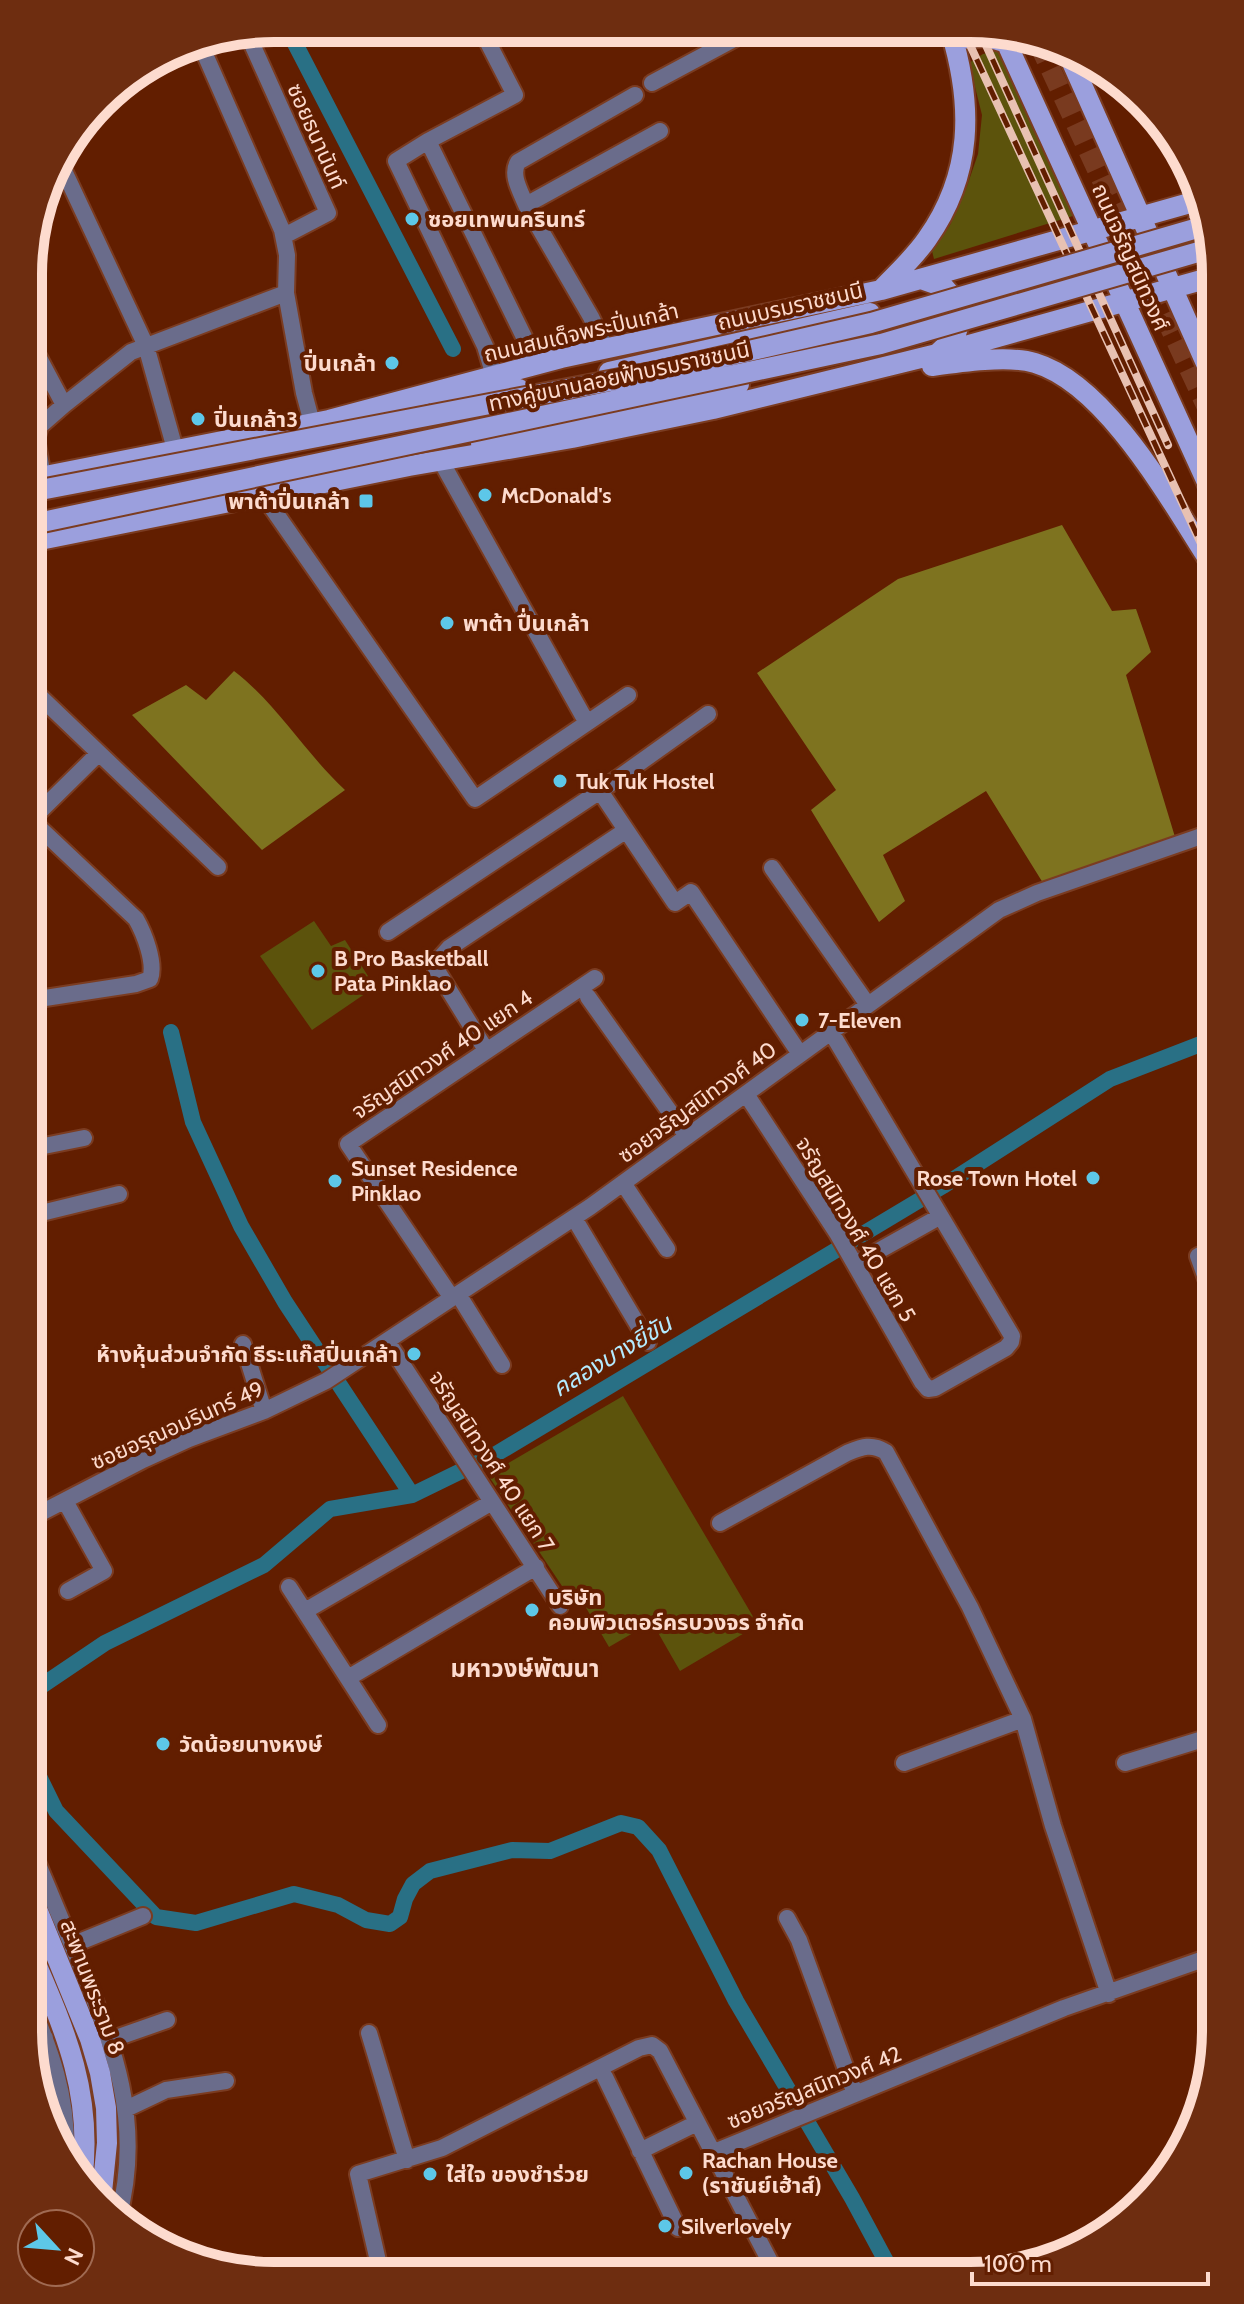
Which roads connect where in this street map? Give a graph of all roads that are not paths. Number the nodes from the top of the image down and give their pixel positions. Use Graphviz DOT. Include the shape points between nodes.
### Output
graph roads {
  1 [pos="488,42"];
  2 [pos="726,42"];
  3 [pos="953,42"];
  4 [pos="252,43"];
  5 [pos="1007,45"];
  6 [pos="204,53"];
  7 [pos="1074,66"];
  8 [pos="652,83"];
  9 [pos="635,95"];
  10 [pos="660,131"];
  11 [pos="428,141"];
  12 [pos="65,174"];
  13 [pos="1191,203"];
  14 [pos="526,205"];
  15 [pos="1140,217"];
  16 [pos="1195,219"];
  17 [pos="1197,226"];
  18 [pos="1198,228"];
  19 [pos="1092,230"];
  20 [pos="284,236"];
  21 [pos="1200,248"];
  22 [pos="1200,251"];
  23 [pos="1201,258"];
  24 [pos="924,280"];
  25 [pos="1202,280"];
  26 [pos="1171,289"];
  27 [pos="881,290"];
  28 [pos="286,293"];
  29 [pos="1124,301"];
  30 [pos="146,346"];
  31 [pos="606,349"];
  32 [pos="937,354"];
  33 [pos="1202,356"];
  34 [pos="42,364"];
  35 [pos="530,366"];
  36 [pos="494,376"];
  37 [pos="847,377"];
  38 [pos="64,405"];
  39 [pos="320,422"];
  40 [pos="42,424"];
  41 [pos="175,449"];
  42 [pos="441,461"];
  43 [pos="409,466"];
  44 [pos="1202,471"];
  45 [pos="42,480"];
  46 [pos="42,481"];
  47 [pos="263,495"];
  48 [pos="42,526"];
  49 [pos="42,527"];
  50 [pos="1202,550"];
  51 [pos="628,695"];
  52 [pos="42,698"];
  53 [pos="708,714"];
  54 [pos="587,723"];
  55 [pos="99,753"];
  56 [pos="600,791"];
  57 [pos="42,808"];
  58 [pos="42,830"];
  59 [pos="625,831"];
  60 [pos="1202,836"];
  61 [pos="218,867"];
  62 [pos="772,868"];
  63 [pos="388,932"];
  64 [pos="595,978"];
  65 [pos="588,997"];
  66 [pos="45,998"];
  67 [pos="868,1005"];
  68 [pos="831,1032"];
  69 [pos="486,1050"];
  70 [pos="800,1054"];
  71 [pos="746,1094"];
  72 [pos="687,1136"];
  73 [pos="84,1138"];
  74 [pos="42,1146"];
  75 [pos="623,1183"];
  76 [pos="119,1194"];
  77 [pos="935,1210"];
  78 [pos="42,1213"];
  79 [pos="574,1218"];
  80 [pos="667,1249"];
  81 [pos="851,1258"];
  82 [pos="455,1296"];
  83 [pos="387,1341"];
  84 [pos="648,1342"];
  85 [pos="243,1344"];
  86 [pos="502,1365"];
  87 [pos="342,1370"];
  88 [pos="264,1411"];
  89 [pos="65,1501"];
  90 [pos="492,1502"];
  91 [pos="42,1512"];
  92 [pos="720,1523"];
  93 [pos="536,1567"];
  94 [pos="289,1587"];
  95 [pos="68,1591"];
  96 [pos="560,1606"];
  97 [pos="305,1611"];
  98 [pos="348,1678"];
  99 [pos="1023,1719"];
  100 [pos="378,1725"];
  101 [pos="1202,1739"];
  102 [pos="904,1763"];
  103 [pos="1125,1763"];
  104 [pos="42,1874"];
  105 [pos="143,1916"];
  106 [pos="787,1918"];
  107 [pos="42,1921"];
  108 [pos="72,1945"];
  109 [pos="1202,1960"];
  110 [pos="42,1977"];
  111 [pos="1109,1994"];
  112 [pos="167,2020"];
  113 [pos="42,2031"];
  114 [pos="369,2033"];
  115 [pos="45,2038"];
  116 [pos="42,2040"];
  117 [pos="110,2040"];
  118 [pos="605,2077"];
  119 [pos="226,2081"];
  120 [pos="855,2094"];
  121 [pos="126,2109"];
  122 [pos="697,2123"];
  123 [pos="65,2132"];
  124 [pos="640,2151"];
  125 [pos="712,2153"];
  126 [pos="83,2160"];
  127 [pos="407,2160"];
  128 [pos="103,2186"];
  129 [pos="121,2204"];
  130 [pos="678,2228"];
  131 [pos="378,2262"];
  132 [pos="770,2262"];
  1 -- 11 [label="street" via="515,95"];
  2 -- 8 [label="street"];
  3 -- 27 [label="main road" via="967,117 961,169 925,242"];
  4 -- 20 [label="street, ซอยธนานันท์" via="328,213"];
  5 -- 19 [label="main road, ถนนจรัญสนิทวงศ์"];
  6 -- 20 [label="street"];
  7 -- 15 [label="main road, ถนนจรัญสนิทวงศ์"];
  9 -- 14 [label="street" via="518,162 515,175"];
  10 -- 14 [label="street"];
  11 -- 35 [label="street" via="524,337"];
  11 -- 36 [label="street" via="396,161 485,346"];
  12 -- 30 [label="street"];
  13 -- 15 [label="main road"];
  14 -- 31 [label="street"];
  15 -- 19 [label="main road, ถนนสมเด็จพระปิ่นเกล้า"];
  15 -- 26 [label="main road, ถนนจรัญสนิทวงศ์"];
  16 -- 39 [label="main road, ถนนบรมราชชนนี" via="870,313 564,381"];
  17 -- 21 [label="main road"];
  18 -- 46 [label="main road, ทางคู่ขนานลอยฟ้าบรมราชชนนี, bridge" via="871,323 662,371"];
  19 -- 24 [label="main road, ถนนสมเด็จพระปิ่นเกล้า"];
  19 -- 29 [label="main road, ถนนจรัญสนิทวงศ์"];
  20 -- 28 [label="street"];
  22 -- 48 [label="main road, ทางคู่ขนานลอยฟ้าบรมราชชนนี, bridge" via="881,344"];
  23 -- 43 [label="main road" via="882,351 513,434"];
  24 -- 27 [label="main road, ถนนสมเด็จพระปิ่นเกล้า"];
  24 -- 32 [label="main road" via="944,287 957,302 961,318 955,337"];
  25 -- 26 [label="main road"];
  26 -- 29 [label="main road"];
  26 -- 33 [label="main road, ถนนจรัญสนิทวงศ์"];
  27 -- 31 [label="main road, ถนนสมเด็จพระปิ่นเกล้า"];
  28 -- 30 [label="street"];
  28 -- 39 [label="street" via="304,393"];
  29 -- 32 [label="main road"];
  29 -- 44 [label="main road, ถนนจรัญสนิทวงศ์"];
  30 -- 38 [label="street"];
  30 -- 41 [label="street"];
  31 -- 35 [label="main road, ถนนสมเด็จพระปิ่นเกล้า"];
  32 -- 37 [label="main road"];
  34 -- 38 [label="street"];
  35 -- 36 [label="main road, ถนนสมเด็จพระปิ่นเกล้า"];
  36 -- 39 [label="main road, ถนนสมเด็จพระปิ่นเกล้า"];
  37 -- 42 [label="main road" via="614,430"];
  37 -- 50 [label="main road" via="974,360 1034,362 1054,371 1079,387 1128,436"];
  38 -- 40 [label="street"];
  39 -- 41 [label="main road, ถนนสมเด็จพระปิ่นเกล้า"];
  41 -- 45 [label="main road, ถนนสมเด็จพระปิ่นเกล้า"];
  42 -- 43 [label="main road"];
  42 -- 54 [label="street"];
  43 -- 47 [label="main road"];
  47 -- 49 [label="main road"];
  47 -- 54 [label="street" via="475,799"];
  51 -- 54 [label="street"];
  52 -- 55 [label="street"];
  53 -- 56 [label="street"];
  55 -- 57 [label="street"];
  55 -- 61 [label="street"];
  56 -- 59 [label="street"];
  56 -- 63 [label="street"];
  58 -- 66 [label="street" via="136,919 153,972 136,984"];
  59 -- 69 [label="street" via="441,957 436,969"];
  59 -- 70 [label="street" via="675,903 691,892"];
  60 -- 67 [label="street, ซอยจรัญสนิทวงศ์ 40" via="999,910"];
  62 -- 67 [label="street"];
  64 -- 69 [label="street, จรัญสนิทวงศ์ 40 แยก 4"];
  65 -- 72 [label="street"];
  67 -- 68 [label="street, ซอยจรัญสนิทวงศ์ 40"];
  68 -- 70 [label="street, ซอยจรัญสนิทวงศ์ 40"];
  68 -- 77 [label="street"];
  69 -- 82 [label="street, จรัญสนิทวงศ์ 40 แยก 4" via="348,1144"];
  70 -- 71 [label="street, ซอยจรัญสนิทวงศ์ 40"];
  71 -- 72 [label="street, ซอยจรัญสนิทวงศ์ 40"];
  71 -- 81 [label="street, จรัญสนิทวงศ์ 40 แยก 5"];
  72 -- 75 [label="street, ซอยจรัญสนิทวงศ์ 40"];
  73 -- 74 [label="street"];
  75 -- 79 [label="street, ซอยจรัญสนิทวงศ์ 40"];
  75 -- 80 [label="street"];
  76 -- 78 [label="street"];
  77 -- 81 [label="street"];
  77 -- 81 [label="street, จรัญสนิทวงศ์ 40 แยก 5" via="1012,1336 1006,1348 928,1389"];
  79 -- 82 [label="street, ซอยจรัญสนิทวงศ์ 40"];
  79 -- 84 [label="street"];
  82 -- 83 [label="street, ซอยจรัญสนิทวงศ์ 40"];
  82 -- 86 [label="street"];
  83 -- 87 [label="street, ซอยจรัญสนิทวงศ์ 40"];
  83 -- 90 [label="street, จรัญสนิทวงศ์ 40 แยก 7"];
  85 -- 88 [label="street"];
  87 -- 88 [label="street, ซอยอรุณอมรินทร์ 49"];
  88 -- 89 [label="street, ซอยอรุณอมรินทร์ 49" via="178,1444"];
  89 -- 91 [label="street, ซอยอรุณอมรินทร์ 49"];
  89 -- 95 [label="street" via="104,1571"];
  90 -- 93 [label="street, จรัญสนิทวงศ์ 40 แยก 7"];
  90 -- 97 [label="street"];
  92 -- 99 [label="street" via="847,1453 876,1446 886,1452"];
  93 -- 96 [label="street, จรัญสนิทวงศ์ 40 แยก 7"];
  93 -- 98 [label="street"];
  94 -- 97 [label="street"];
  97 -- 98 [label="street"];
  98 -- 100 [label="street"];
  99 -- 102 [label="street"];
  99 -- 111 [label="street"];
  101 -- 103 [label="street"];
  104 -- 108 [label="street"];
  105 -- 108 [label="street"];
  106 -- 120 [label="street"];
  107 -- 128 [label="main road, สะพานพระราม 8" via="100,2073 107,2143"];
  108 -- 117 [label="street"];
  109 -- 111 [label="street, ซอยจรัญสนิทวงศ์ 42"];
  110 -- 126 [label="main road, สะพานพระราม 8" via="79,2079"];
  111 -- 120 [label="street, ซอยจรัญสนิทวงศ์ 42"];
  112 -- 117 [label="street"];
  113 -- 115 [label="street"];
  114 -- 127 [label="street"];
  115 -- 116 [label="street"];
  115 -- 123 [label="street" via="61,2089"];
  117 -- 121 [label="street"];
  118 -- 124 [label="street"];
  119 -- 121 [label="street" via="166,2090"];
  120 -- 125 [label="street, ซอยจรัญสนิทวงศ์ 42"];
  121 -- 129 [label="street" via="127,2175"];
  122 -- 124 [label="street"];
  122 -- 125 [label="street, ซอยจรัญสนิทวงศ์ 42"];
  122 -- 127 [label="street, ซอยจรัญสนิทวงศ์ 42" via="652,2045 442,2148"];
  124 -- 130 [label="street"];
  125 -- 132 [label="street"];
  127 -- 131 [label="street, ซอยจรัญสนิทวงศ์ 42" via="358,2174"];
}
